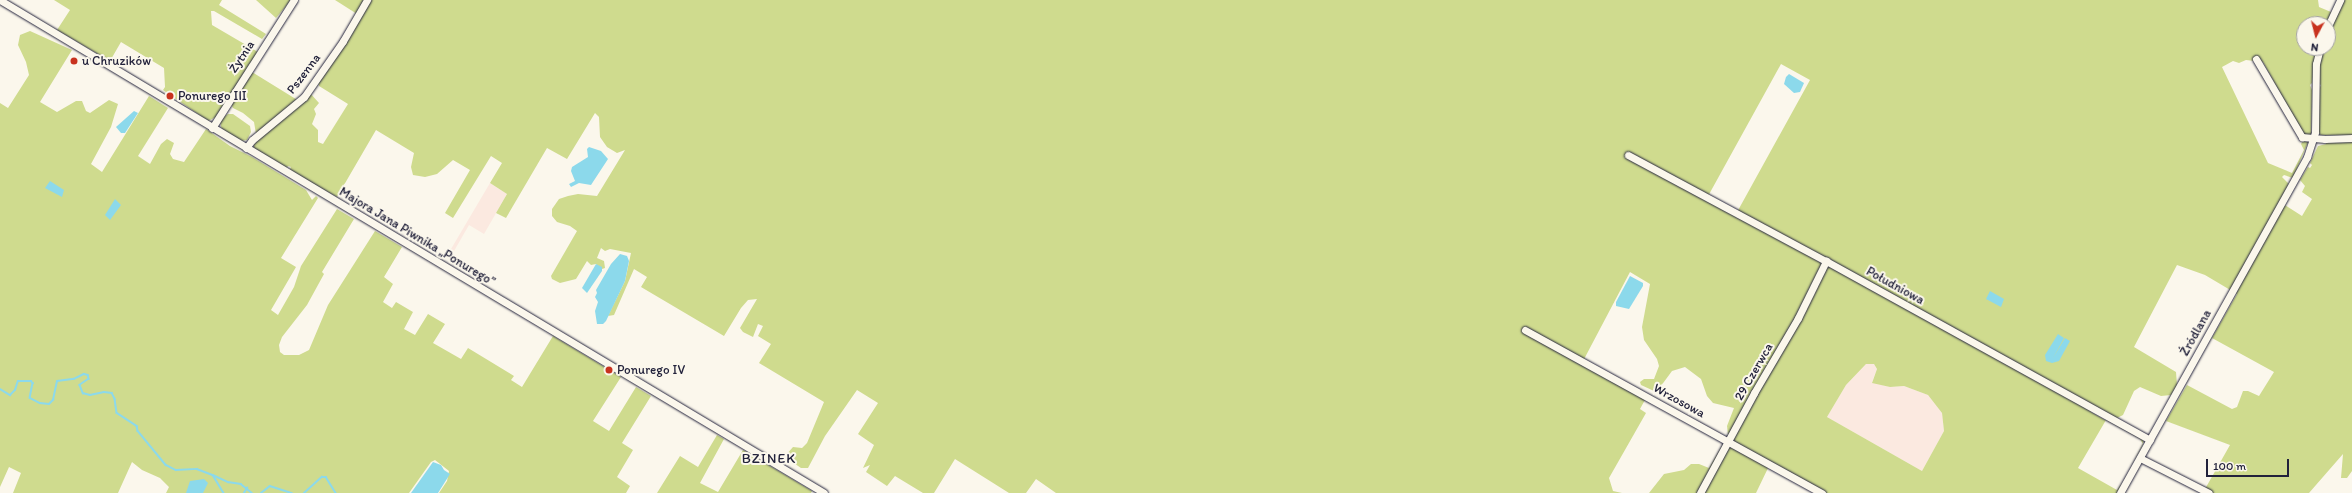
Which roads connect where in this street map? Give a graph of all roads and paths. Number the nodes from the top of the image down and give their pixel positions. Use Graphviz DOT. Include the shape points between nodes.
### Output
graph roads {
  1 [pos="0,0"];
  2 [pos="294,0"];
  3 [pos="367,0"];
  4 [pos="2340,0"];
  5 [pos="2333,16"];
  6 [pos="2318,56"];
  7 [pos="2256,59"];
  8 [pos="212,128"];
  9 [pos="2352,138"];
  10 [pos="2314,139"];
  11 [pos="246,148"];
  12 [pos="1628,154"];
  13 [pos="1826,261"];
  14 [pos="1526,330"];
  15 [pos="2150,440"];
  16 [pos="1729,442"];
  17 [pos="2140,458"];
  18 [pos="824,493"];
  19 [pos="1700,493"];
  20 [pos="1822,493"];
  21 [pos="2120,493"];
  22 [pos="2209,493"];
  1 -- 8 [label="street, Majora Jana Piwnika „Ponurego”"];
  2 -- 8 [label="street, Żytnia"];
  3 -- 11 [label="street, Pszenna" via="343,42 304,96"];
  4 -- 5 [label="street"];
  6 -- 10 [label="street"];
  7 -- 10 [label="street" via="2300,136"];
  8 -- 11 [label="street, Majora Jana Piwnika „Ponurego”"];
  9 -- 10 [label="street"];
  10 -- 15 [label="street, Źródlana" via="2293,184"];
  11 -- 18 [label="street, Majora Jana Piwnika „Ponurego”"];
  12 -- 13 [label="street, Południowa"];
  13 -- 15 [label="street, Południowa"];
  13 -- 16 [label="street, 29 Czerwca" via="1798,318"];
  14 -- 16 [label="street, Wrzosowa"];
  15 -- 17 [label="street, Źródlana"];
  16 -- 19 [label="street, 29 Czerwca"];
  16 -- 20 [label="street, Wrzosowa"];
  17 -- 21 [label="street, Źródlana"];
  17 -- 22 [label="street"];
}
